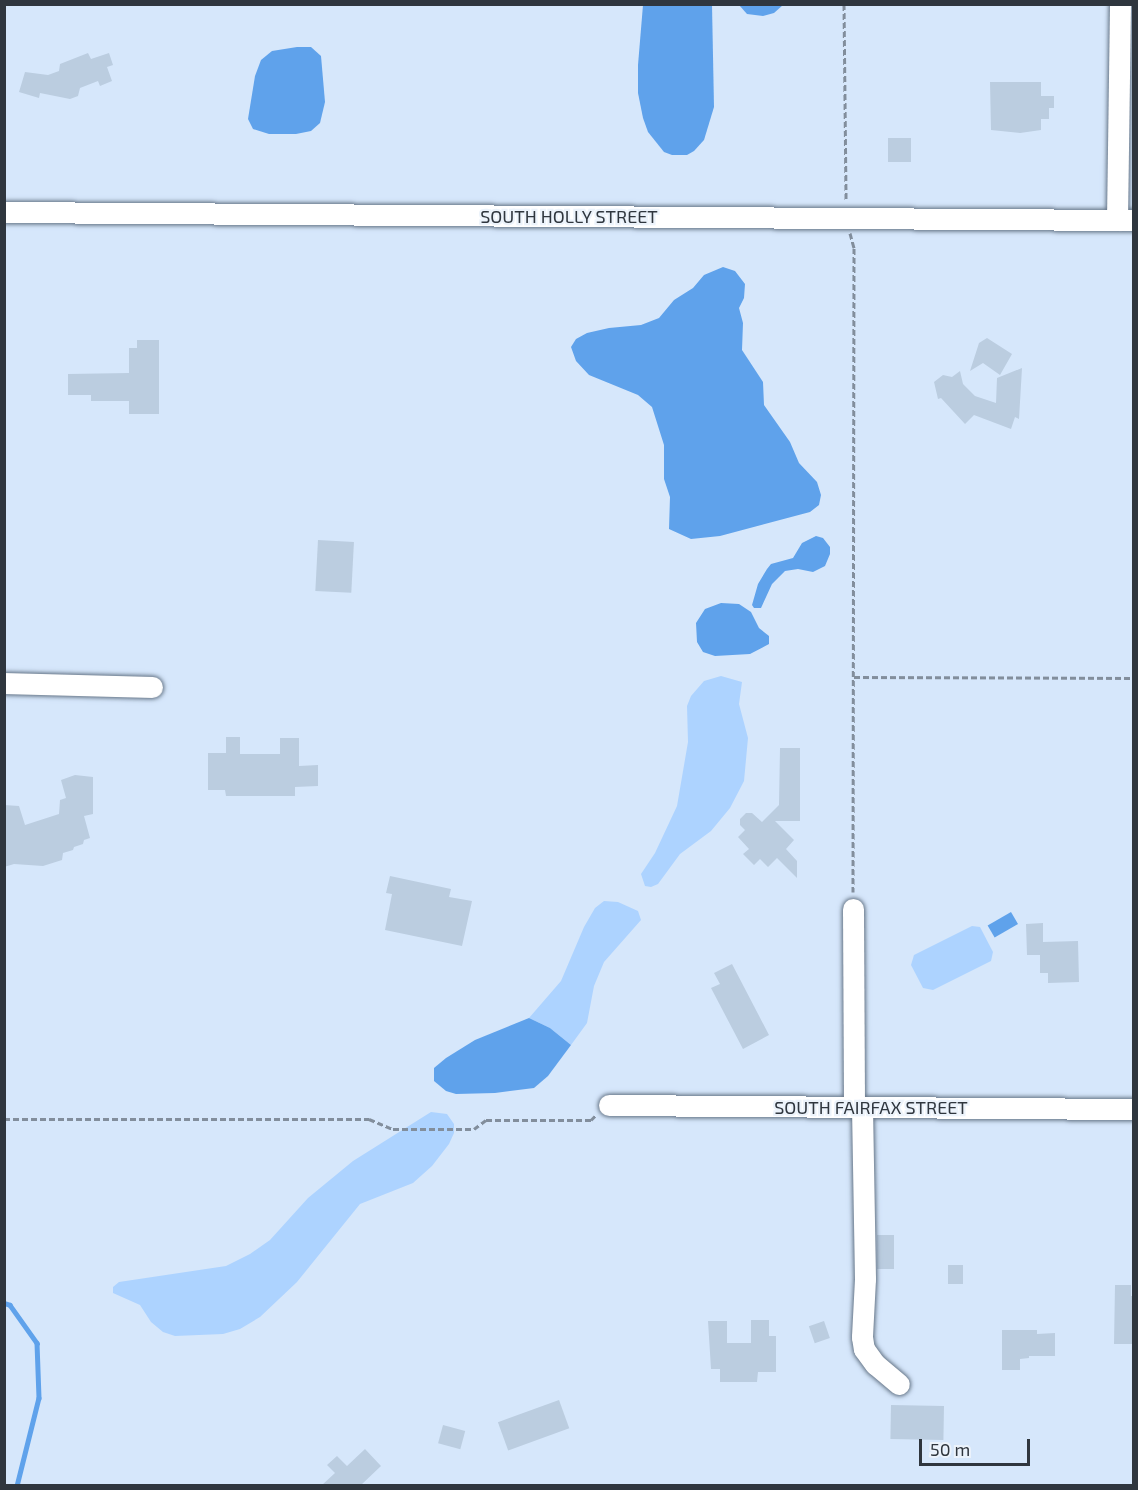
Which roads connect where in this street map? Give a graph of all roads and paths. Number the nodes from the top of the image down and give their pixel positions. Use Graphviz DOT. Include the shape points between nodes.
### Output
graph roads {
  1 [pos="844,4"];
  2 [pos="1120,4"];
  3 [pos="4,212"];
  4 [pos="847,217"];
  5 [pos="1125,220"];
  6 [pos="854,677"];
  7 [pos="1134,678"];
  8 [pos="4,683"];
  9 [pos="152,687"];
  10 [pos="853,909"];
  11 [pos="609,1105"];
  12 [pos="858,1107"];
  13 [pos="1134,1109"];
  14 [pos="4,1119"];
  15 [pos="4,1383"];
  16 [pos="899,1384"];
  17 [pos="4,1392"];
  1 -- 4 [label="path"];
  2 -- 5 [label="street"];
  3 -- 4 [label="street, SOUTH HOLLY STREET"];
  4 -- 5 [label="street, SOUTH HOLLY STREET"];
  4 -- 6 [label="path" via="854,248"];
  6 -- 7 [label="path"];
  6 -- 10 [label="path"];
  8 -- 9 [label="street"];
  10 -- 12 [label="street"];
  11 -- 12 [label="street, SOUTH FAIRFAX STREET"];
  11 -- 14 [label="path" via="591,1120 486,1120 470,1129 393,1129 369,1119"];
  12 -- 13 [label="street, SOUTH FAIRFAX STREET"];
  12 -- 16 [label="street" via="865,1279 862,1336 864,1349 875,1364"];
  15 -- 17 [label="path"];
}
